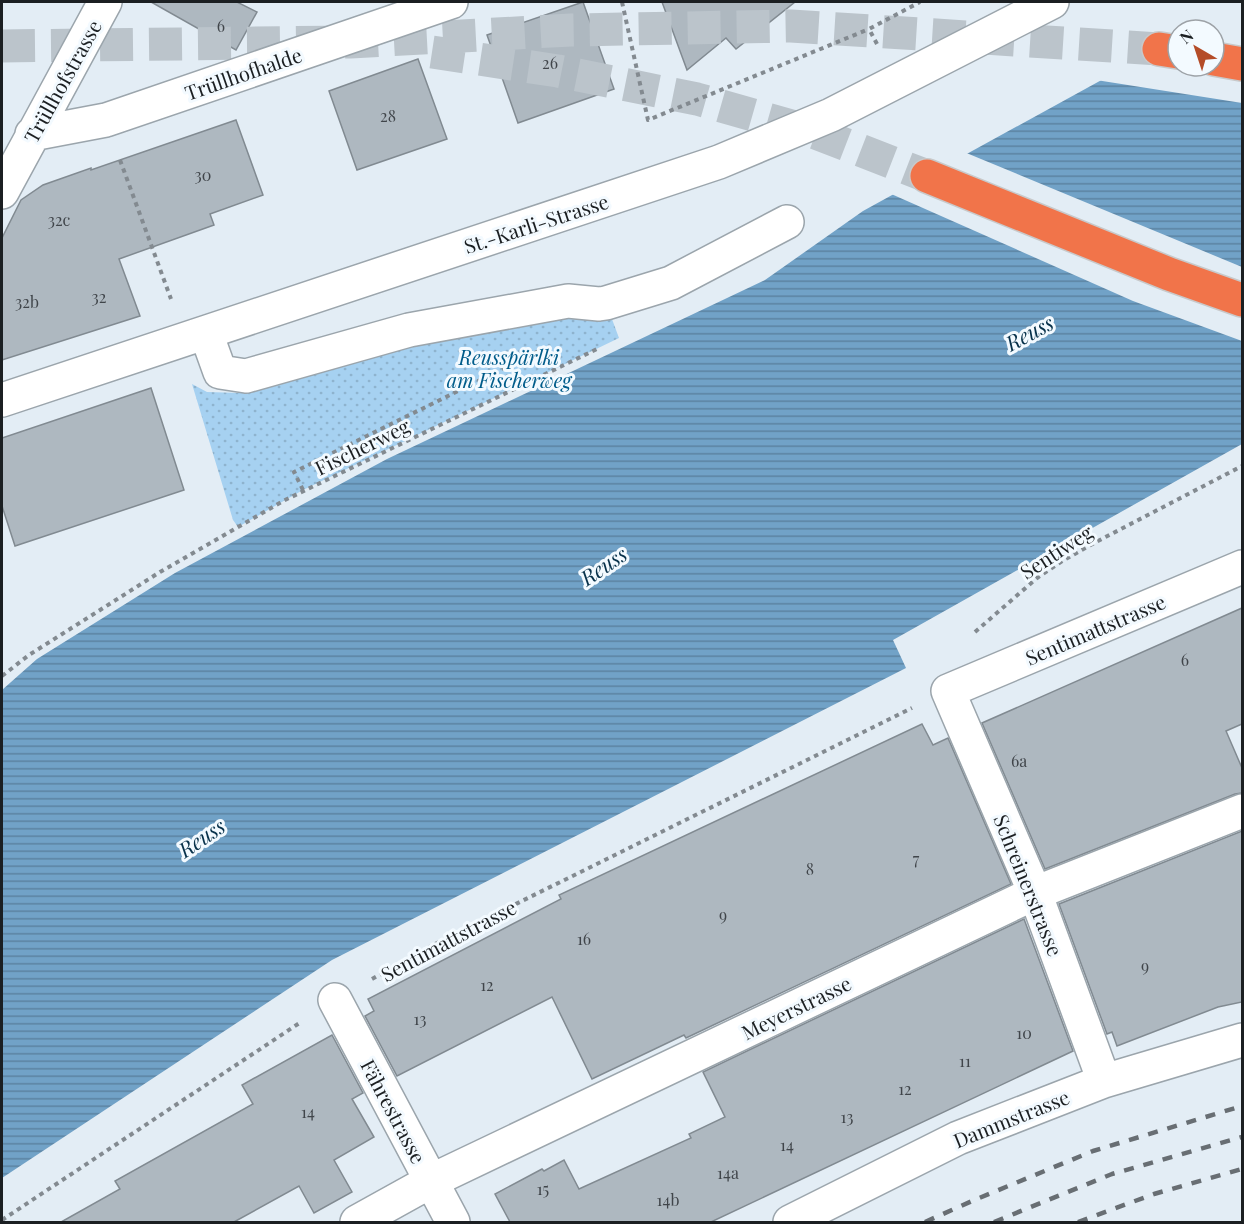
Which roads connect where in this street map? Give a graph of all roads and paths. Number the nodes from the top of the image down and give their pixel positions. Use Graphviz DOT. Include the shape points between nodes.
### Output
graph roads {
  1 [pos="105,2"];
  2 [pos="451,2"];
  3 [pos="622,2"];
  4 [pos="1052,2"];
  5 [pos="869,29"];
  6 [pos="1226,61"];
  7 [pos="1242,64"];
  8 [pos="106,120"];
  9 [pos="32,134"];
  10 [pos="927,176"];
  11 [pos="2,192"];
  12 [pos="787,222"];
  13 [pos="1242,300"];
  14 [pos="196,336"];
  15 [pos="550,346"];
  16 [pos="600,347"];
  17 [pos="2,400"];
  18 [pos="1242,466"];
  19 [pos="303,490"];
  20 [pos="1242,567"];
  21 [pos="968,639"];
  22 [pos="2,676"];
  23 [pos="934,697"];
  24 [pos="1242,811"];
  25 [pos="1035,893"];
  26 [pos="335,1000"];
  27 [pos="1242,1040"];
  28 [pos="1104,1081"];
  29 [pos="431,1181"];
  30 [pos="2,1220"];
  31 [pos="357,1222"];
  32 [pos="453,1222"];
  33 [pos="790,1222"];
  1 -- 9 [label="street, Trüllhofstrasse"];
  2 -- 8 [label="street, Trüllhofhalde"];
  3 -- 5 [label="path" via="648,120"];
  4 -- 14 [label="street, St.-Karli-Strasse" via="831,115 718,162"];
  6 -- 7 [label="highway"];
  8 -- 9 [label="street, Trüllhofhalde"];
  8 -- 14 [label="path"];
  9 -- 11 [label="street, Trüllhofstrasse"];
  10 -- 13 [label="highway"];
  12 -- 14 [label="street" via="671,283 606,303 568,301 409,330 246,376 220,372"];
  14 -- 17 [label="street, St.-Karli-Strasse"];
  15 -- 19 [label="path" via="294,472"];
  16 -- 19 [label="path, Fischerweg"];
  18 -- 21 [label="path, Sentiweg" via="1064,560 1037,578"];
  19 -- 22 [label="path, Fischerweg" via="160,572"];
  20 -- 23 [label="street, Sentimattstrasse"];
  23 -- 25 [label="street, Schreinerstrasse"];
  23 -- 26 [label="path, Sentimattstrasse" via="435,944"];
  24 -- 25 [label="street, Meyerstrasse"];
  25 -- 28 [label="street, Schreinerstrasse"];
  25 -- 29 [label="street, Meyerstrasse"];
  26 -- 29 [label="street, Fährestrasse"];
  26 -- 30 [label="path, Sentimattstrasse"];
  27 -- 28 [label="street, Dammstrasse"];
  28 -- 33 [label="street, Dammstrasse" via="958,1138"];
  29 -- 31 [label="street, Meyerstrasse"];
  29 -- 32 [label="street, Fährestrasse"];
}
